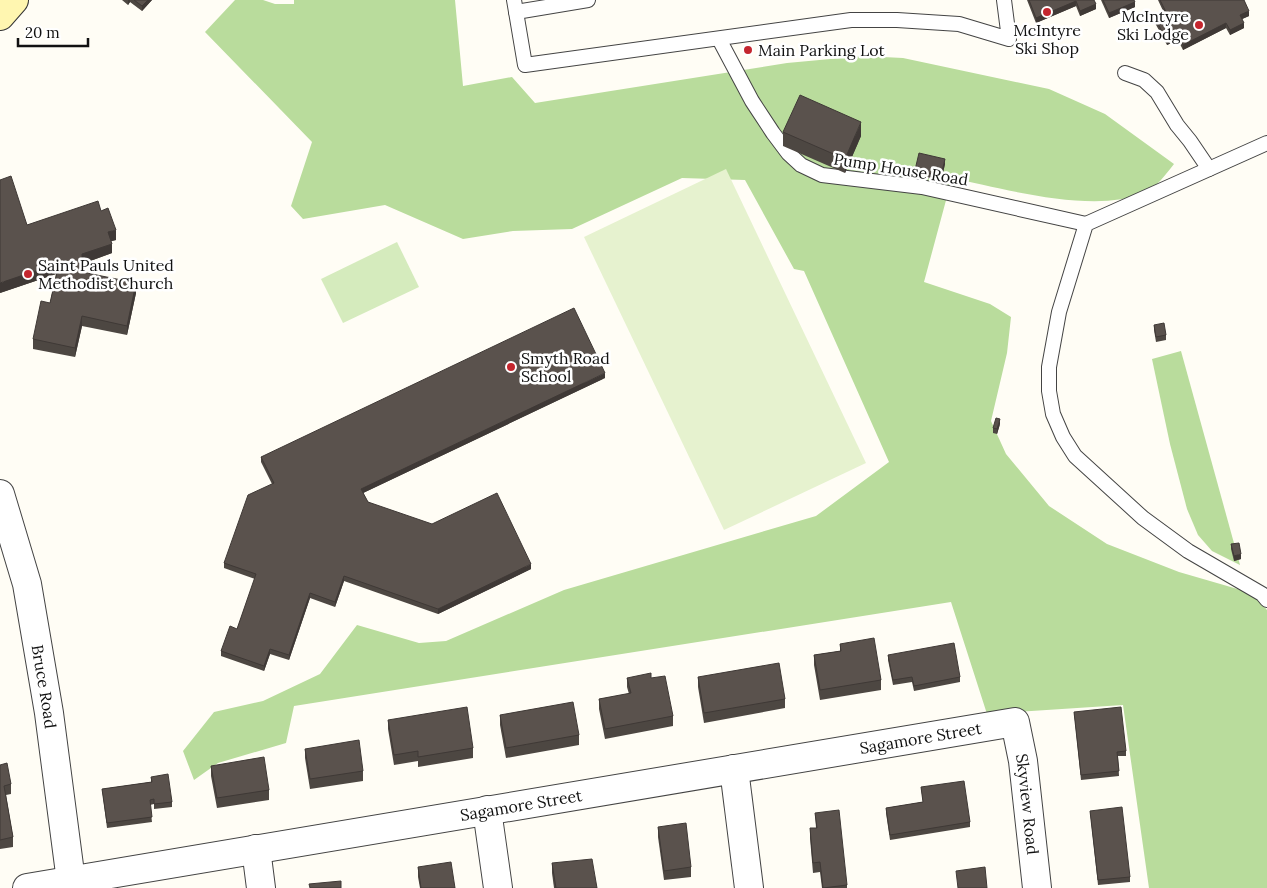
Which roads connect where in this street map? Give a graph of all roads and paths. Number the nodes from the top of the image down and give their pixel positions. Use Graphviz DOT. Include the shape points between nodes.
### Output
graph roads {
  1 [pos="14,0"];
  2 [pos="588,0"];
  3 [pos="1004,0"];
  4 [pos="552,3"];
  5 [pos="515,6"];
  6 [pos="0,16"];
  7 [pos="719,39"];
  8 [pos="1125,74"];
  9 [pos="1267,143"];
  10 [pos="1210,169"];
  11 [pos="1086,224"];
  12 [pos="0,494"];
  13 [pos="1267,600"];
  14 [pos="1015,722"];
  15 [pos="734,768"];
  16 [pos="488,810"];
  17 [pos="256,849"];
  18 [pos="71,881"];
  19 [pos="27,888"];
  20 [pos="261,888"];
  21 [pos="498,888"];
  22 [pos="749,888"];
  23 [pos="1037,888"];
  1 -- 6 [label="street"];
  2 -- 4 [label="lane"];
  3 -- 7 [label="lane" via="1009,39 959,24 851,20"];
  4 -- 5 [label="lane"];
  5 -- 7 [label="lane" via="525,65"];
  7 -- 11 [label="lane, Pump House Road" via="752,101 788,153 801,165 822,175 922,187"];
  8 -- 10 [label="lane" via="1144,80 1157,92"];
  9 -- 10 [label="lane"];
  10 -- 11 [label="lane"];
  11 -- 13 [label="lane" via="1059,312 1049,367 1053,414 1063,437 1075,456 1143,518"];
  12 -- 18 [label="street, Bruce Road" via="27,584 49,713"];
  14 -- 15 [label="street, Sagamore Street"];
  14 -- 23 [label="street, Skyview Road" via="1023,761"];
  15 -- 16 [label="street, Sagamore Street"];
  15 -- 22 [label="street"];
  16 -- 17 [label="street, Sagamore Street"];
  16 -- 21 [label="street"];
  17 -- 18 [label="street, Sagamore Street"];
  17 -- 20 [label="street"];
  18 -- 19 [label="street, Sagamore Street"];
}
